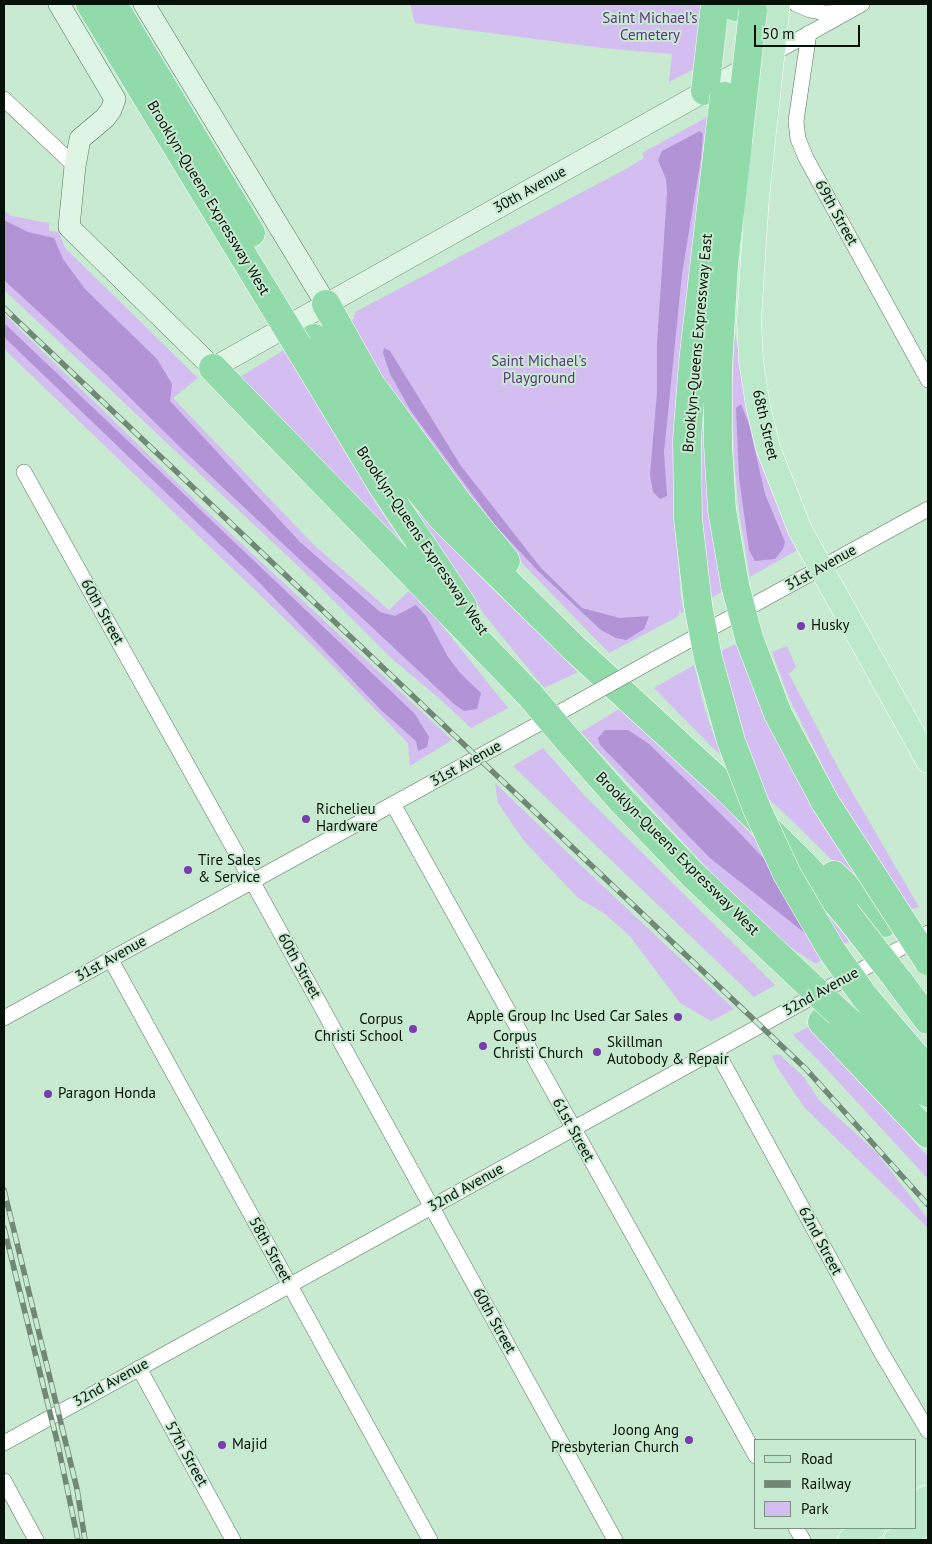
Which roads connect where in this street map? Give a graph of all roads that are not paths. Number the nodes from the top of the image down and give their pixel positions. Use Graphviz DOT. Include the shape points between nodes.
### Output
graph roads {
  1 [pos="59,4"];
  2 [pos="90,4"];
  3 [pos="113,4"];
  4 [pos="144,4"];
  5 [pos="796,4"];
  6 [pos="862,4"];
  7 [pos="745,5"];
  8 [pos="847,12"];
  9 [pos="809,33"];
  10 [pos="774,53"];
  11 [pos="705,91"];
  12 [pos="4,99"];
  13 [pos="729,140"];
  14 [pos="75,166"];
  15 [pos="276,291"];
  16 [pos="326,304"];
  17 [pos="306,342"];
  18 [pos="213,368"];
  19 [pos="928,380"];
  20 [pos="24,472"];
  21 [pos="928,509"];
  22 [pos="820,568"];
  23 [pos="584,657"];
  24 [pos="530,695"];
  25 [pos="928,761"];
  26 [pos="726,788"];
  27 [pos="393,804"];
  28 [pos="252,881"];
  29 [pos="928,933"];
  30 [pos="110,960"];
  31 [pos="927,966"];
  32 [pos="4,1018"];
  33 [pos="831,1018"];
  34 [pos="928,1020"];
  35 [pos="716,1050"];
  36 [pos="928,1072"];
  37 [pos="928,1093"];
  38 [pos="572,1129"];
  39 [pos="928,1134"];
  40 [pos="432,1206"];
  41 [pos="289,1286"];
  42 [pos="138,1368"];
  43 [pos="928,1431"];
  44 [pos="4,1443"];
  45 [pos="754,1452"];
  46 [pos="4,1481"];
  47 [pos="928,1497"];
  48 [pos="917,1503"];
  49 [pos="928,1522"];
  50 [pos="917,1528"];
  51 [pos="797,1529"];
  52 [pos="870,1529"];
  53 [pos="916,1529"];
  54 [pos="36,1540"];
  55 [pos="233,1540"];
  56 [pos="430,1540"];
  57 [pos="615,1540"];
  58 [pos="803,1540"];
  59 [pos="850,1540"];
  60 [pos="896,1540"];
  1 -- 14 [label="street" via="114,96 115,104 105,118 80,139"];
  2 -- 15 [label="highway, Brooklyn-Queens Expressway West"];
  3 -- 15 [label="highway, Brooklyn-Queens Expressway West"];
  4 -- 16 [label="street"];
  5 -- 8 [label="street, 30th Avenue" via="825,13"];
  6 -- 8 [label="street, 30th Avenue"];
  7 -- 10 [label="main road, 68th Street"];
  7 -- 11 [label="highway"];
  7 -- 13 [label="highway, Brooklyn-Queens Expressway East, bridge"];
  8 -- 9 [label="street, 30th Avenue"];
  9 -- 10 [label="street, 30th Avenue"];
  9 -- 19 [label="street, 69th Street" via="796,121 798,139"];
  10 -- 11 [label="street, 30th Avenue"];
  10 -- 22 [label="main road, 68th Street" via="757,197 749,320 751,361 768,448 800,530"];
  11 -- 16 [label="street, 30th Avenue"];
  12 -- 14 [label="street"];
  13 -- 31 [label="highway, Brooklyn-Queens Expressway East, bridge" via="718,369 718,445 722,510 735,585 749,638 778,714 825,802"];
  13 -- 36 [label="highway, Brooklyn-Queens Expressway East, bridge" via="693,362 687,440 688,519 708,658 731,741 752,798 788,874 826,941 864,996"];
  14 -- 18 [label="street" via="69,227"];
  15 -- 17 [label="highway, Brooklyn-Queens Expressway West, bridge"];
  16 -- 18 [label="street, 30th Avenue"];
  16 -- 23 [label="highway" via="370,383 418,451 458,504 540,598"];
  17 -- 23 [label="highway, Brooklyn-Queens Expressway West" via="426,499 478,556"];
  17 -- 24 [label="highway, Brooklyn-Queens Expressway West" via="425,552"];
  18 -- 24 [label="highway"];
  20 -- 28 [label="street, 60th Street"];
  21 -- 22 [label="street, 31st Avenue"];
  22 -- 25 [label="main road, 68th Street"];
  22 -- 27 [label="street, 31st Avenue, bridge"];
  23 -- 26 [label="highway, Brooklyn-Queens Expressway West"];
  24 -- 33 [label="highway, Brooklyn-Queens Expressway West, bridge" via="621,800"];
  26 -- 31 [label="highway" via="802,843"];
  26 -- 34 [label="highway, Brooklyn-Queens Expressway West, bridge" via="807,868"];
  27 -- 28 [label="street, 31st Avenue"];
  27 -- 38 [label="street, 61st Street"];
  28 -- 30 [label="street, 31st Avenue"];
  28 -- 40 [label="street, 60th Street"];
  29 -- 35 [label="street, 32nd Avenue"];
  30 -- 32 [label="street, 31st Avenue"];
  30 -- 41 [label="street, 58th Street"];
  33 -- 37 [label="highway, Brooklyn-Queens Expressway West"];
  33 -- 39 [label="highway"];
  35 -- 38 [label="street, 32nd Avenue"];
  35 -- 43 [label="street, 62nd Street" via="881,1352"];
  38 -- 40 [label="street, 32nd Avenue"];
  38 -- 45 [label="street, 61st Street"];
  40 -- 41 [label="street, 32nd Avenue"];
  40 -- 57 [label="street, 60th Street"];
  41 -- 42 [label="street, 32nd Avenue"];
  41 -- 56 [label="street, 58th Street"];
  42 -- 44 [label="street, 32nd Avenue"];
  42 -- 55 [label="street, 57th Street"];
  46 -- 54 [label="street"];
  47 -- 48 [label="main road"];
  49 -- 50 [label="main road"];
  51 -- 58 [label="street"];
  52 -- 59 [label="main road"];
  53 -- 60 [label="main road"];
}
